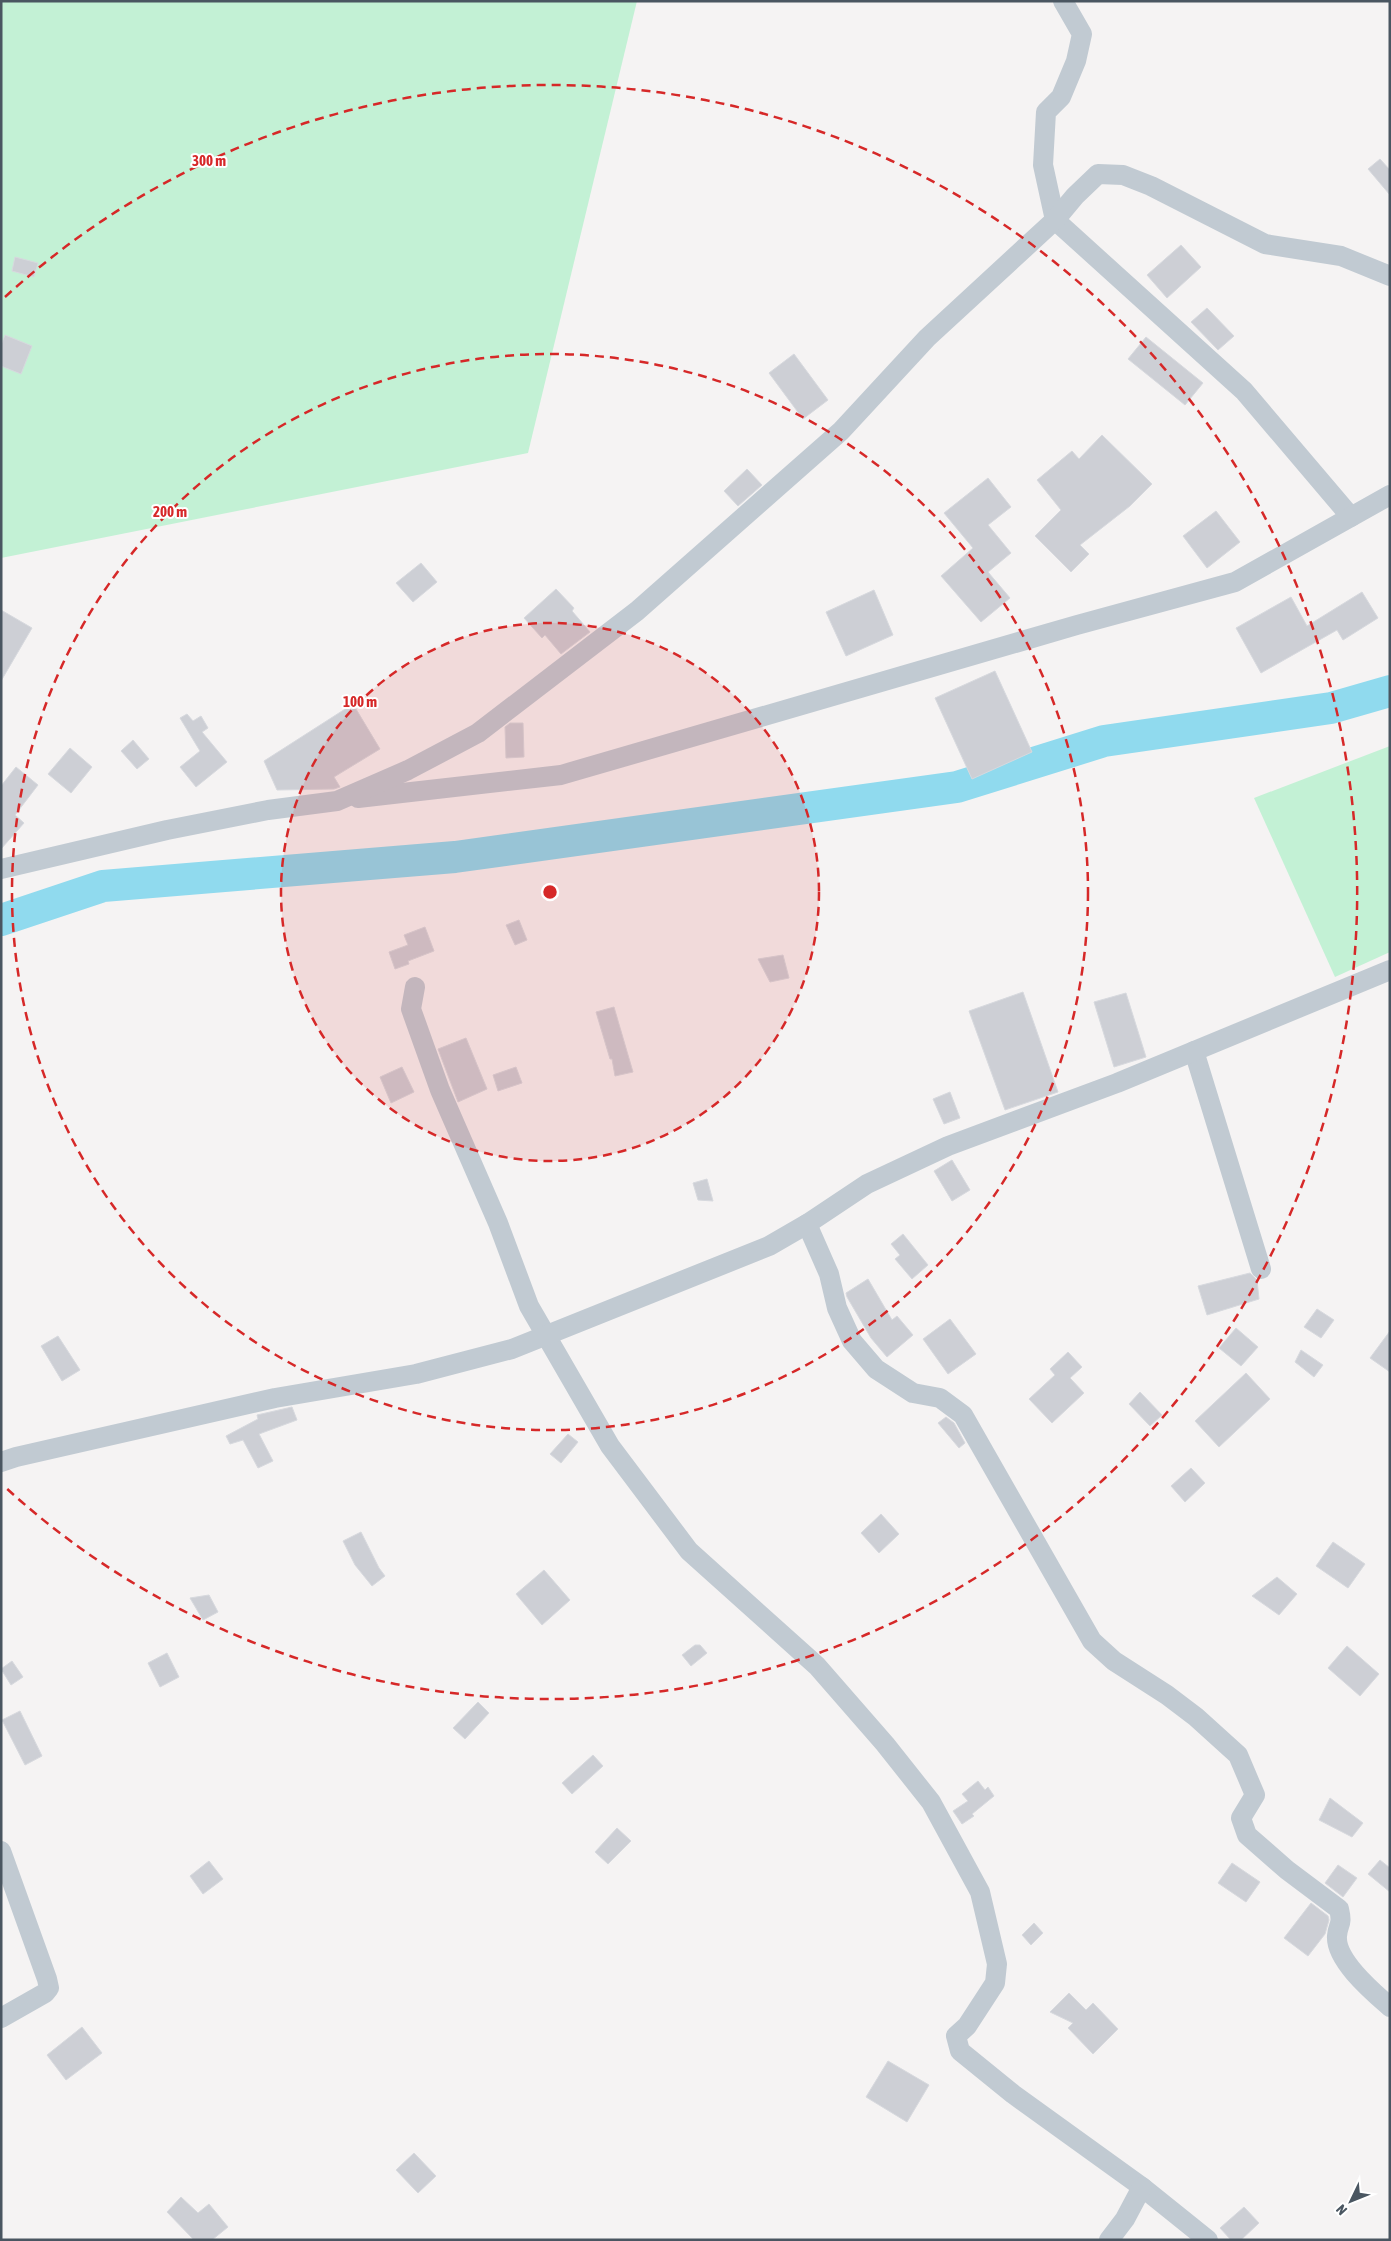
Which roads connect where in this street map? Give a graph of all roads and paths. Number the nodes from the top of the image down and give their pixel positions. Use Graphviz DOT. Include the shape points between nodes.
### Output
graph roads {
  1 [pos="1063,1"];
  2 [pos="1055,220"];
  3 [pos="1390,276"];
  4 [pos="1390,495"];
  5 [pos="1351,517"];
  6 [pos="337,800"];
  7 [pos="1,870"];
  8 [pos="1390,970"];
  9 [pos="415,987"];
  10 [pos="1194,1051"];
  11 [pos="807,1224"];
  12 [pos="1261,1269"];
  13 [pos="545,1336"];
  14 [pos="1,1462"];
  15 [pos="1,1852"];
  16 [pos="1390,2007"];
  17 [pos="1,2018"];
  18 [pos="1142,2187"];
  19 [pos="1109,2240"];
  20 [pos="1208,2240"];
  1 -- 2 [label="street" via="1082,34 1076,61 1061,97 1046,112 1042,166"];
  2 -- 3 [label="street" via="1098,174 1123,175 1265,244 1341,256"];
  2 -- 5 [label="street" via="1244,391"];
  2 -- 6 [label="street" via="928,338 841,431 637,612 478,733 408,770"];
  4 -- 5 [label="street"];
  5 -- 6 [label="street" via="1235,582 561,775"];
  6 -- 7 [label="street" via="167,830"];
  8 -- 10 [label="street"];
  9 -- 13 [label="street" via="411,1009 440,1090 498,1223 529,1306"];
  10 -- 11 [label="street" via="948,1146 867,1184"];
  10 -- 12 [label="street"];
  11 -- 13 [label="street" via="769,1246"];
  11 -- 16 [label="street" via="852,1340 876,1369 913,1393 940,1398 963,1415 1092,1642 1114,1661 1196,1717 1238,1755 1255,1795 1241,1818 1248,1836 1339,1909 1342,1922 1337,1936 1344,1960"];
  13 -- 14 [label="street" via="512,1349 416,1374 274,1398"];
  13 -- 18 [label="street" via="610,1446 688,1551 817,1666 930,1802 980,1892 997,1964 995,1983 967,2026 956,2036 960,2051 1013,2094"];
  15 -- 17 [label="street" via="49,1988 46,1993"];
  18 -- 19 [label="street"];
  18 -- 20 [label="street"];
}
